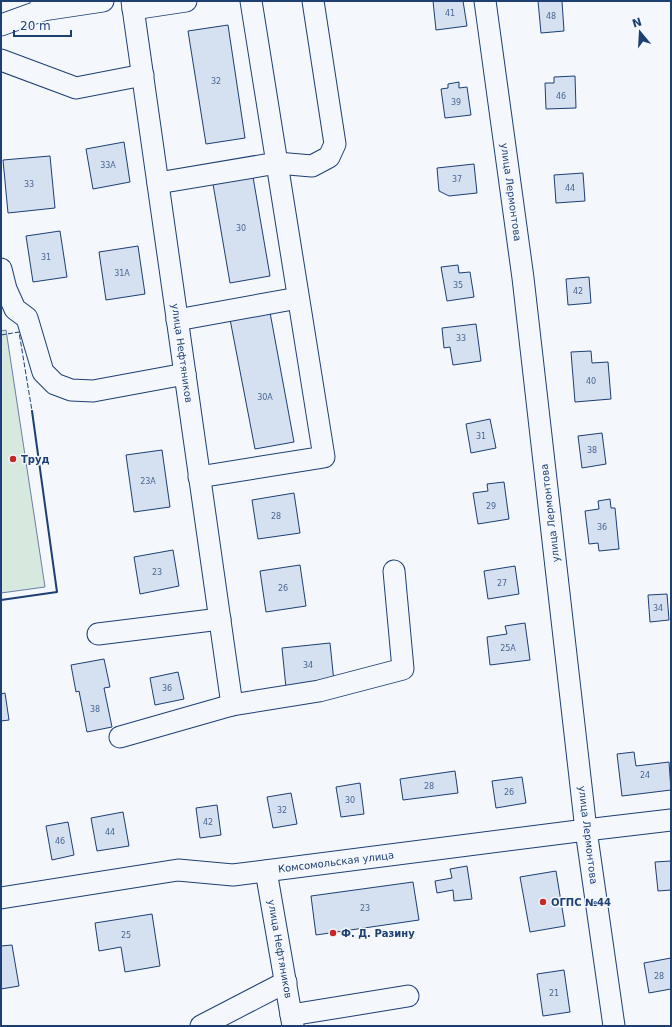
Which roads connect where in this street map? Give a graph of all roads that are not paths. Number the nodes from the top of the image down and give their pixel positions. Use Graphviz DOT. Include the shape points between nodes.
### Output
graph roads {
  1 [pos="103,1"];
  2 [pos="186,1"];
  3 [pos="251,1"];
  4 [pos="313,1"];
  5 [pos="485,1"];
  6 [pos="133,5"];
  7 [pos="42,6"];
  8 [pos="1,25"];
  9 [pos="1,60"];
  10 [pos="143,75"];
  11 [pos="277,163"];
  12 [pos="158,183"];
  13 [pos="1,269"];
  14 [pos="298,298"];
  15 [pos="177,320"];
  16 [pos="185,374"];
  17 [pos="199,477"];
  18 [pos="394,571"];
  19 [pos="220,619"];
  20 [pos="98,634"];
  21 [pos="232,705"];
  22 [pos="120,736"];
  23 [pos="671,820"];
  24 [pos="586,830"];
  25 [pos="266,871"];
  26 [pos="1,898"];
  27 [pos="286,982"];
  28 [pos="408,996"];
  29 [pos="292,1020"];
  30 [pos="201,1026"];
  31 [pos="614,1026"];
  1 -- 7 [label="street"];
  2 -- 6 [label="street"];
  3 -- 11 [label="street"];
  4 -- 11 [label="street" via="335,144 329,157 312,166"];
  5 -- 24 [label="street, улица Лермонтова" via="523,278"];
  6 -- 10 [label="street, улица Нефтяников"];
  7 -- 8 [label="street"];
  9 -- 10 [label="street" via="76,88"];
  10 -- 12 [label="street, улица Нефтяников"];
  11 -- 12 [label="street"];
  11 -- 14 [label="street"];
  12 -- 15 [label="street, улица Нефтяников"];
  13 -- 16 [label="street" via="6,289 16,309 27,318 43,372 55,384 71,390 92,391"];
  14 -- 15 [label="street"];
  14 -- 17 [label="street" via="324,457"];
  15 -- 16 [label="street, улица Нефтяников"];
  16 -- 17 [label="street, улица Нефтяников"];
  17 -- 19 [label="street, улица Нефтяников"];
  18 -- 21 [label="street" via="402,669 319,692"];
  19 -- 20 [label="street"];
  19 -- 21 [label="street, улица Нефтяников"];
  21 -- 22 [label="street"];
  23 -- 24 [label="street, Комсомольская улица"];
  24 -- 25 [label="street, Комсомольская улица"];
  24 -- 31 [label="street, улица Лермонтова"];
  25 -- 26 [label="street, Комсомольская улица" via="234,876 178,870"];
  25 -- 27 [label="street, улица Нефтяников"];
  27 -- 29 [label="street, улица Нефтяников"];
  27 -- 30 [label="street"];
  28 -- 29 [label="street"];
}
